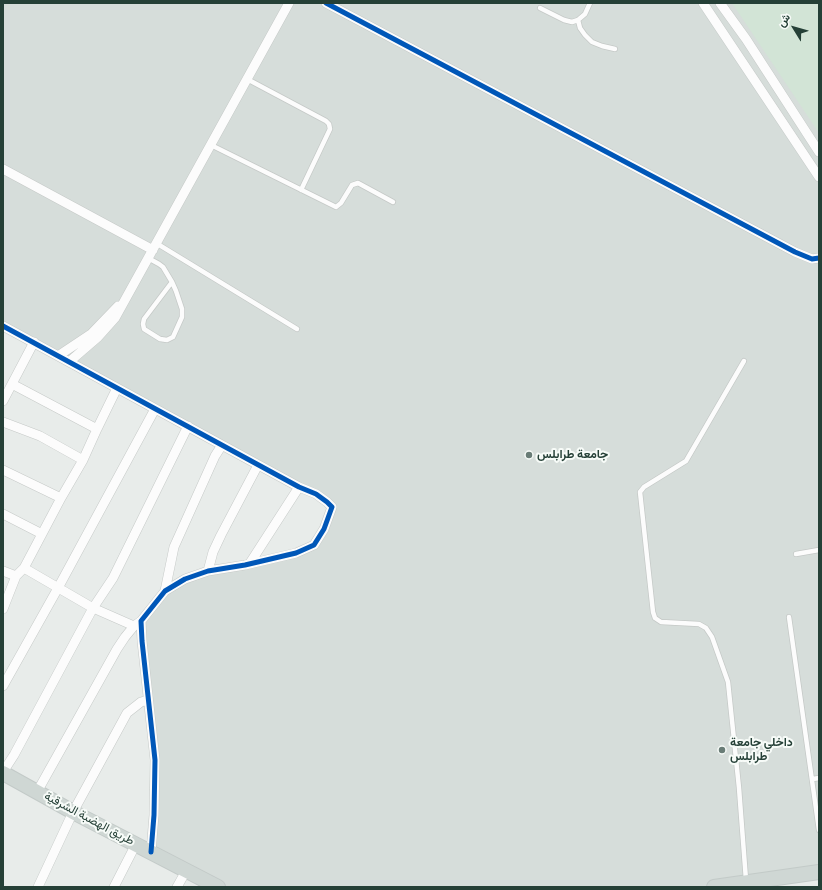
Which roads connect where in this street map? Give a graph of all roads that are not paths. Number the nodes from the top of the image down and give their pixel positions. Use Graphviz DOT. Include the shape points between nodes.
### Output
graph roads {
  1 [pos="289,3"];
  2 [pos="326,3"];
  3 [pos="590,3"];
  4 [pos="703,3"];
  5 [pos="720,3"];
  6 [pos="540,8"];
  7 [pos="578,20"];
  8 [pos="615,49"];
  9 [pos="247,79"];
  10 [pos="211,145"];
  11 [pos="819,152"];
  12 [pos="3,169"];
  13 [pos="819,177"];
  14 [pos="301,190"];
  15 [pos="394,202"];
  16 [pos="155,247"];
  17 [pos="148,258"];
  18 [pos="819,258"];
  19 [pos="172,282"];
  20 [pos="128,295"];
  21 [pos="3,326"];
  22 [pos="297,329"];
  23 [pos="34,342"];
  24 [pos="58,356"];
  25 [pos="744,361"];
  26 [pos="69,362"];
  27 [pos="12,384"];
  28 [pos="117,388"];
  29 [pos="3,401"];
  30 [pos="155,409"];
  31 [pos="3,422"];
  32 [pos="188,426"];
  33 [pos="96,429"];
  34 [pos="222,445"];
  35 [pos="83,460"];
  36 [pos="258,465"];
  37 [pos="3,470"];
  38 [pos="299,487"];
  39 [pos="60,498"];
  40 [pos="3,514"];
  41 [pos="42,534"];
  42 [pos="819,550"];
  43 [pos="796,554"];
  44 [pos="250,563"];
  45 [pos="24,568"];
  46 [pos="3,570"];
  47 [pos="208,571"];
  48 [pos="16,576"];
  49 [pos="58,588"];
  50 [pos="165,591"];
  51 [pos="4,607"];
  52 [pos="93,608"];
  53 [pos="789,617"];
  54 [pos="138,624"];
  55 [pos="3,686"];
  56 [pos="148,700"];
  57 [pos="3,772"];
  58 [pos="819,778"];
  59 [pos="813,779"];
  60 [pos="37,792"];
  61 [pos="73,812"];
  62 [pos="819,830"];
  63 [pos="136,844"];
  64 [pos="151,852"];
  65 [pos="186,871"];
  66 [pos="819,872"];
  67 [pos="746,882"];
  68 [pos="38,887"];
  69 [pos="114,887"];
  70 [pos="177,887"];
  71 [pos="218,887"];
  72 [pos="714,887"];
  1 -- 9 [label="street"];
  2 -- 18 [label="street" via="795,252 812,259"];
  3 -- 7 [label="lane" via="585,14"];
  4 -- 13 [label="street"];
  5 -- 11 [label="street"];
  6 -- 7 [label="lane" via="564,20"];
  7 -- 8 [label="lane" via="580,28 592,42"];
  9 -- 10 [label="street"];
  9 -- 14 [label="lane" via="330,124 330,129"];
  10 -- 14 [label="lane"];
  10 -- 16 [label="street"];
  12 -- 16 [label="street"];
  14 -- 15 [label="lane" via="336,207 352,185 358,183"];
  16 -- 17 [label="street"];
  16 -- 22 [label="lane"];
  17 -- 19 [label="lane" via="159,264"];
  17 -- 20 [label="street"];
  19 -- 19 [label="lane" via="182,317 173,337 167,340 160,339 144,329 144,319"];
  20 -- 24 [label="street" via="91,334"];
  20 -- 26 [label="street" via="115,318"];
  21 -- 23 [label="street"];
  23 -- 24 [label="street"];
  23 -- 27 [label="street"];
  24 -- 26 [label="street"];
  25 -- 67 [label="lane" via="686,461 644,487 640,492 640,499 652,612 661,622 699,624 706,628 728,682"];
  26 -- 28 [label="street"];
  27 -- 29 [label="street"];
  27 -- 33 [label="street"];
  28 -- 30 [label="street"];
  28 -- 33 [label="street"];
  30 -- 32 [label="street"];
  30 -- 49 [label="street"];
  31 -- 35 [label="street" via="40,436"];
  32 -- 34 [label="street"];
  32 -- 52 [label="street" via="113,578"];
  33 -- 35 [label="street"];
  34 -- 36 [label="street"];
  34 -- 50 [label="street" via="176,541"];
  35 -- 39 [label="street"];
  36 -- 38 [label="street"];
  36 -- 47 [label="street" via="221,535"];
  37 -- 39 [label="street"];
  38 -- 44 [label="street"];
  38 -- 44 [label="street" via="322,498 332,507 319,539 314,545 296,553"];
  39 -- 41 [label="street"];
  40 -- 41 [label="street"];
  41 -- 45 [label="street"];
  42 -- 43 [label="lane"];
  44 -- 47 [label="street"];
  45 -- 48 [label="street"];
  45 -- 49 [label="street"];
  46 -- 48 [label="street"];
  47 -- 50 [label="street" via="185,579"];
  48 -- 51 [label="street"];
  49 -- 52 [label="street"];
  49 -- 55 [label="street"];
  50 -- 54 [label="street"];
  52 -- 54 [label="street"];
  52 -- 57 [label="street"];
  53 -- 59 [label="lane"];
  54 -- 56 [label="street"];
  54 -- 60 [label="street" via="117,650"];
  56 -- 61 [label="street" via="127,713"];
  56 -- 64 [label="street" via="155,760"];
  57 -- 60 [label="main road, طريق الهضبة الشرقية"];
  58 -- 59 [label="lane"];
  59 -- 62 [label="lane"];
  60 -- 61 [label="main road, طريق الهضبة الشرقية"];
  61 -- 63 [label="main road, طريق الهضبة الشرقية"];
  61 -- 68 [label="street"];
  63 -- 64 [label="main road, طريق الهضبة الشرقية"];
  63 -- 69 [label="street"];
  64 -- 65 [label="main road, طريق الهضبة الشرقية"];
  65 -- 70 [label="street"];
  65 -- 71 [label="main road, طريق الهضبة الشرقية"];
  66 -- 67 [label="main road"];
  67 -- 72 [label="main road"];
}
